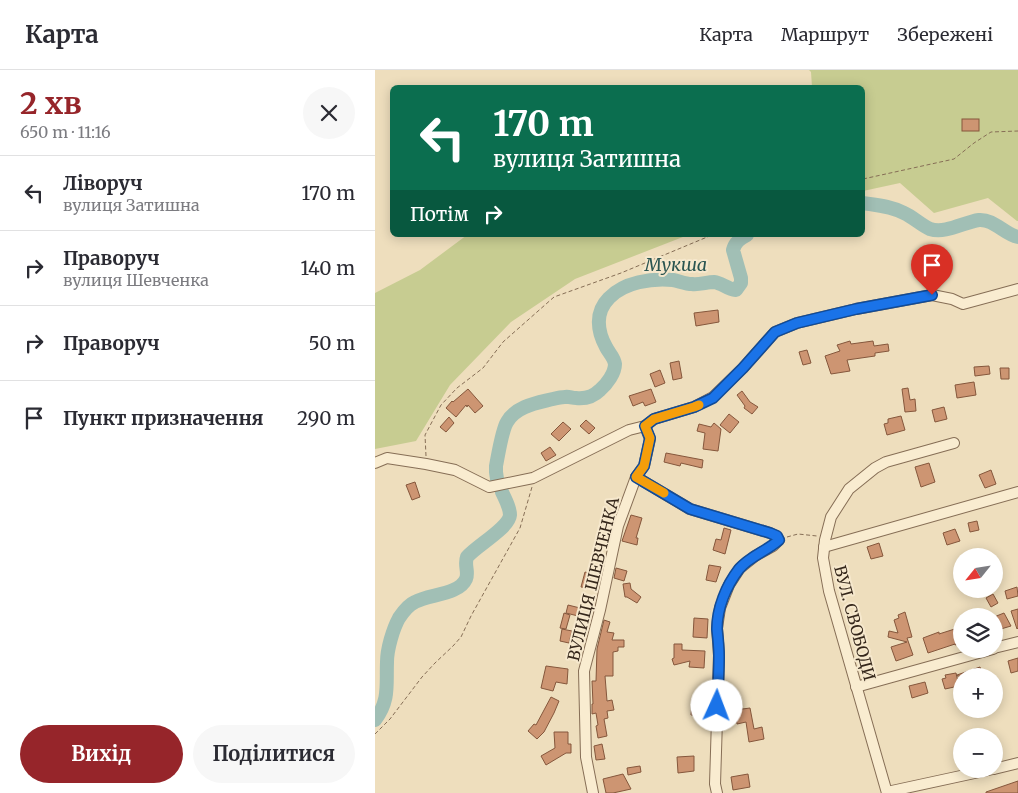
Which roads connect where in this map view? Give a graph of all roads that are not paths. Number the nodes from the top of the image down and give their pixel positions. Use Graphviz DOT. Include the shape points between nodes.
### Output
graph roads {
  1 [pos="1018,289"];
  2 [pos="645,426"];
  3 [pos="954,443"];
  4 [pos="375,462"];
  5 [pos="636,477"];
  6 [pos="1018,492"];
  7 [pos="824,547"];
  8 [pos="1018,642"];
  9 [pos="1003,646"];
  10 [pos="961,658"];
  11 [pos="856,688"];
  12 [pos="1018,763"];
  13 [pos="1003,767"];
  14 [pos="953,778"];
  15 [pos="887,792"];
  16 [pos="593,793"];
  17 [pos="717,793"];
  1 -- 2 [label="street" via="963,304 932,295 797,323 775,332 713,398 654,419"];
  2 -- 4 [label="street" via="629,430 533,478 489,487 455,470 387,458"];
  2 -- 5 [label="street, ВУЛИЦЯ ШЕВЧЕНКА" via="650,438 644,466"];
  3 -- 7 [label="street, ВУЛ. СВОБОДИ" via="875,468 849,489 831,517"];
  5 -- 16 [label="street, ВУЛИЦЯ ШЕВЧЕНКА" via="618,526 584,671 586,757"];
  5 -- 17 [label="street" via="690,509 770,533 779,540 740,568 720,608 717,628"];
  6 -- 7 [label="street"];
  7 -- 11 [label="street, ВУЛ. СВОБОДИ" via="829,591"];
  8 -- 9 [label="street"];
  10 -- 11 [label="street"];
  11 -- 15 [label="street, ВУЛ. СВОБОДИ"];
  12 -- 13 [label="street"];
  14 -- 15 [label="street"];
}
